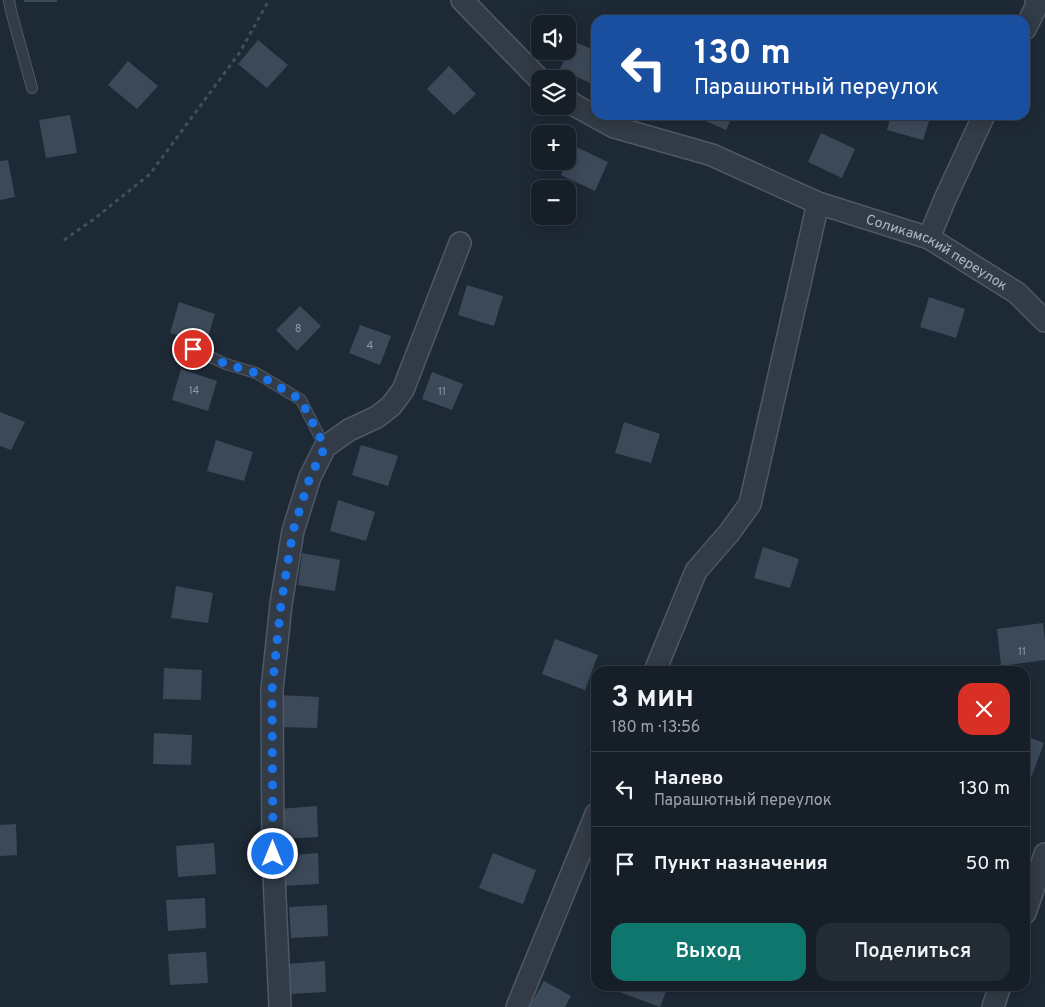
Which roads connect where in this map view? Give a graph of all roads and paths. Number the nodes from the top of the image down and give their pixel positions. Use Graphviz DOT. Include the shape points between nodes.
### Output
graph roads {
  1 [pos="9,0"];
  2 [pos="269,0"];
  3 [pos="462,0"];
  4 [pos="1036,0"];
  5 [pos="1030,18"];
  6 [pos="531,71"];
  7 [pos="32,88"];
  8 [pos="576,106"];
  9 [pos="591,114"];
  10 [pos="601,120"];
  11 [pos="982,120"];
  12 [pos="818,203"];
  13 [pos="929,238"];
  14 [pos="64,240"];
  15 [pos="460,243"];
  16 [pos="1045,321"];
  17 [pos="193,349"];
  18 [pos="325,447"];
  19 [pos="657,666"];
  20 [pos="591,826"];
  21 [pos="1045,854"];
  22 [pos="1030,898"];
  23 [pos="998,991"];
  24 [pos="280,1007"];
  25 [pos="517,1007"];
  26 [pos="993,1007"];
  1 -- 7 [label="lane"];
  2 -- 14 [label="path" via="240,52 150,174"];
  3 -- 6 [label="street"];
  4 -- 5 [label="street"];
  8 -- 9 [label="street, Соликамский переулок"];
  10 -- 12 [label="street, Соликамский переулок" via="614,127 712,155"];
  11 -- 13 [label="street"];
  12 -- 13 [label="street, Соликамский переулок"];
  12 -- 19 [label="street" via="750,504 696,571"];
  13 -- 16 [label="street, Соликамский переулок" via="1018,293"];
  15 -- 18 [label="street" via="403,390 377,417 349,430"];
  17 -- 18 [label="lane" via="256,373 301,400"];
  18 -- 24 [label="street" via="310,477 293,531 272,690 273,854"];
  20 -- 25 [label="street"];
  21 -- 22 [label="street"];
  23 -- 26 [label="street"];
}
